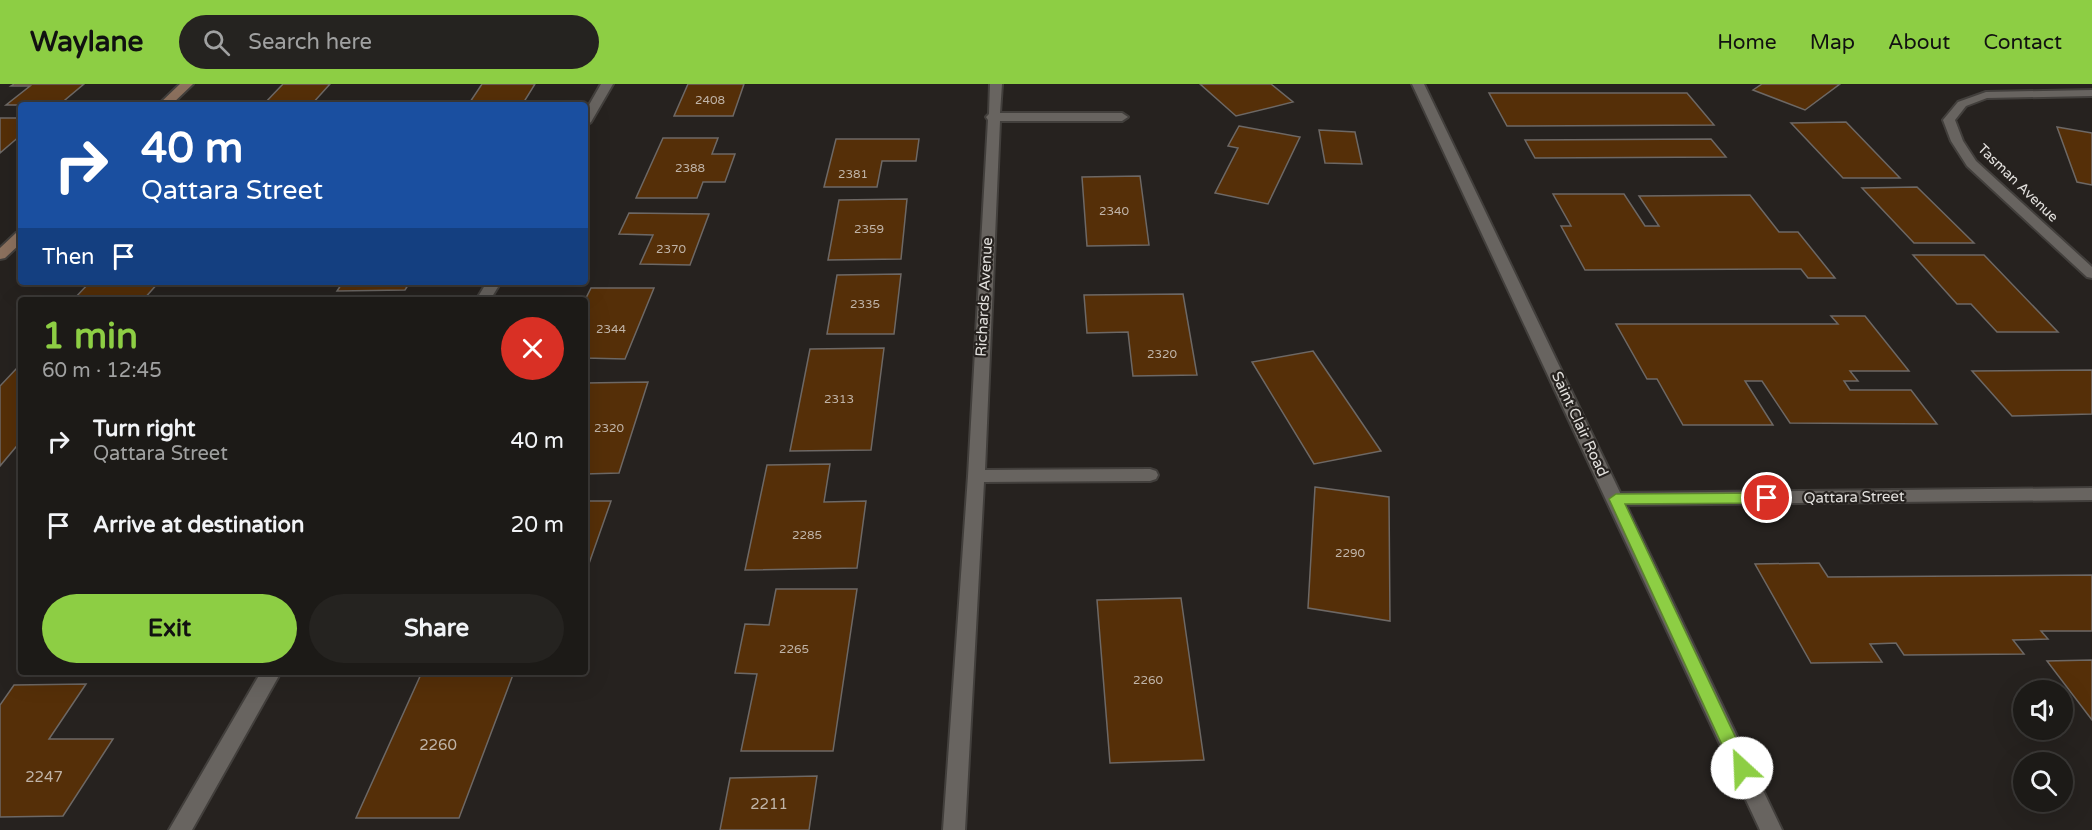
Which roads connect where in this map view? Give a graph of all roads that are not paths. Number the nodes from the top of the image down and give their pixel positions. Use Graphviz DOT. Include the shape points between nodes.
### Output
graph roads {
  1 [pos="187,84"];
  2 [pos="607,84"];
  3 [pos="996,84"];
  4 [pos="1418,84"];
  5 [pos="2092,93"];
  6 [pos="167,102"];
  7 [pos="588,117"];
  8 [pos="992,117"];
  9 [pos="1122,117"];
  10 [pos="18,239"];
  11 [pos="0,255"];
  12 [pos="2092,274"];
  13 [pos="1150,475"];
  14 [pos="976,476"];
  15 [pos="2092,494"];
  16 [pos="1616,499"];
  17 [pos="269,675"];
  18 [pos="180,830"];
  19 [pos="954,830"];
  20 [pos="1771,830"];
  1 -- 6 [label="main road"];
  2 -- 7 [label="street"];
  3 -- 8 [label="street, Richards Avenue"];
  4 -- 16 [label="street, Saint Clair Road"];
  5 -- 12 [label="street, Tasman Avenue" via="1986,95 1962,104 1949,120 1971,163"];
  8 -- 9 [label="street"];
  8 -- 14 [label="street, Richards Avenue"];
  10 -- 11 [label="main road"];
  13 -- 14 [label="street"];
  14 -- 19 [label="street, Richards Avenue"];
  15 -- 16 [label="street, Qattara Street"];
  16 -- 20 [label="street, Saint Clair Road"];
  17 -- 18 [label="street"];
}
